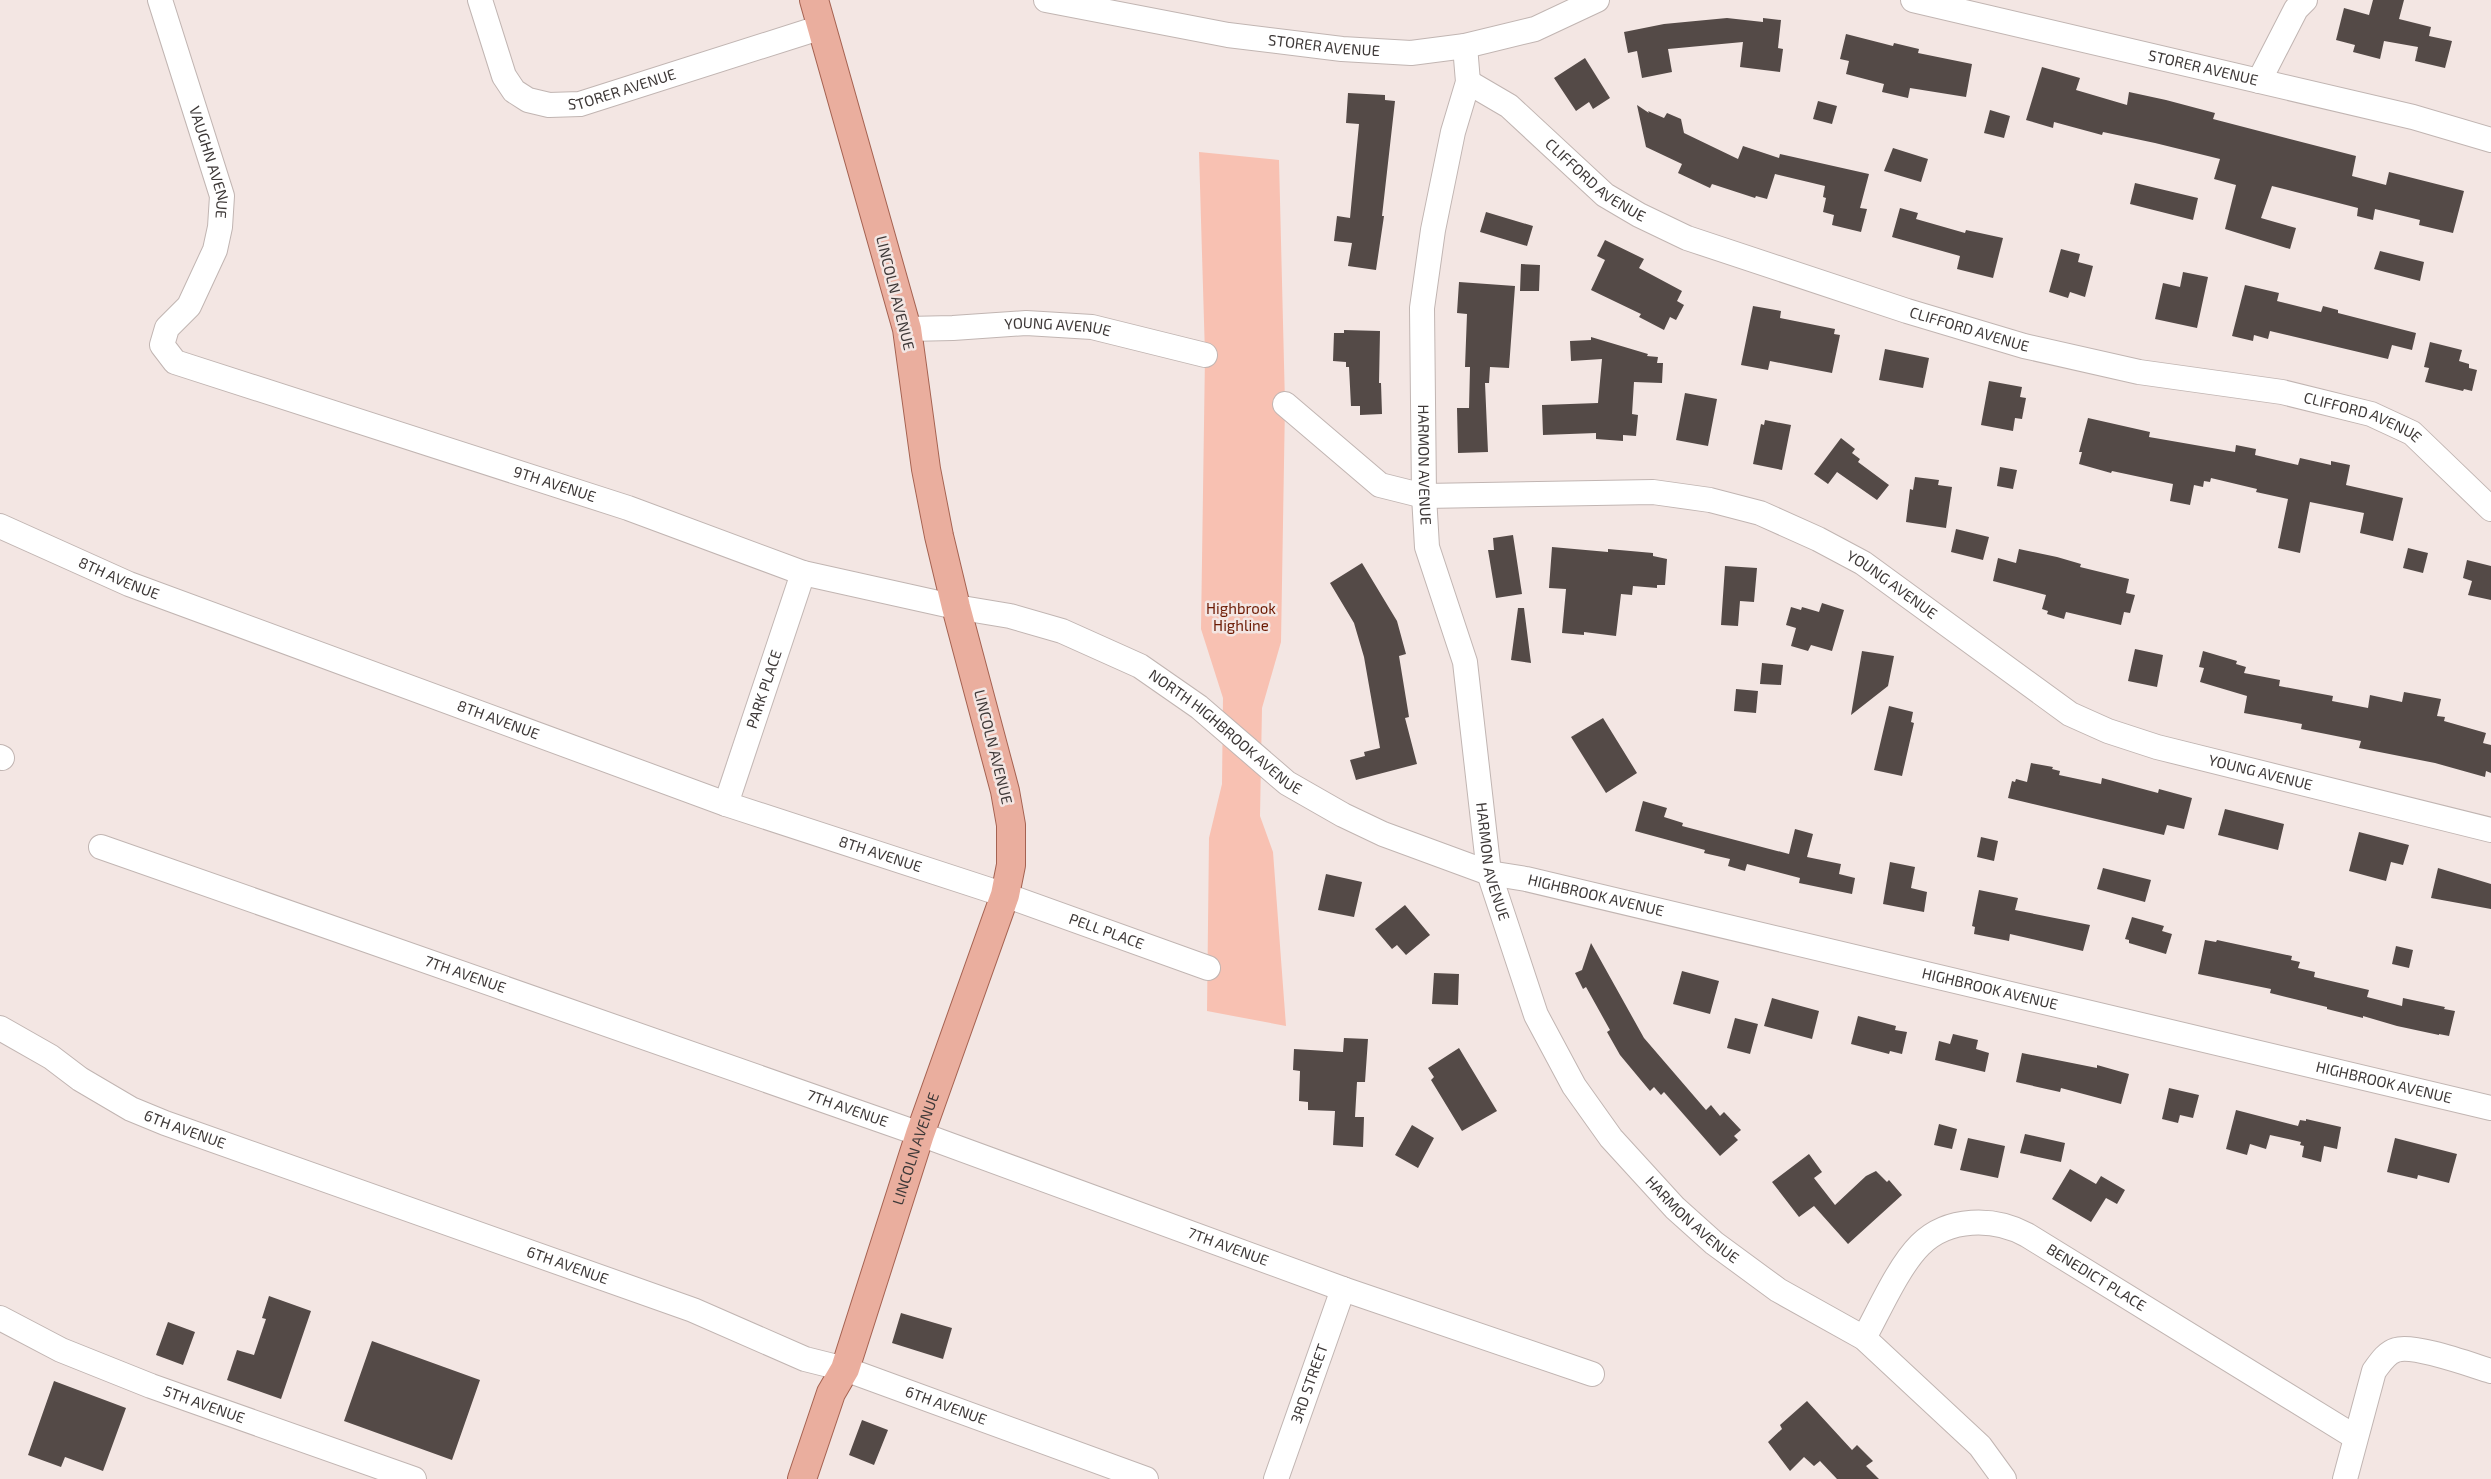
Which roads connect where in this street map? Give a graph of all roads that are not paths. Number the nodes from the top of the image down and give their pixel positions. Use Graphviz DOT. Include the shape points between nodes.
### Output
graph roads {
  1 [pos="160,0"];
  2 [pos="480,0"];
  3 [pos="814,0"];
  4 [pos="1046,0"];
  5 [pos="1598,0"];
  6 [pos="1913,0"];
  7 [pos="2304,0"];
  8 [pos="1969,6"];
  9 [pos="822,28"];
  10 [pos="1465,46"];
  11 [pos="2258,81"];
  12 [pos="1468,82"];
  13 [pos="2491,140"];
  14 [pos="907,328"];
  15 [pos="162,345"];
  16 [pos="1206,355"];
  17 [pos="1285,404"];
  18 [pos="1424,496"];
  19 [pos="2491,509"];
  20 [pos="0,526"];
  21 [pos="802,572"];
  22 [pos="956,607"];
  23 [pos="726,804"];
  24 [pos="2491,830"];
  25 [pos="101,848"];
  26 [pos="1489,873"];
  27 [pos="1005,895"];
  28 [pos="1208,968"];
  29 [pos="0,1028"];
  30 [pos="2491,1108"];
  31 [pos="920,1134"];
  32 [pos="1343,1289"];
  33 [pos="0,1318"];
  34 [pos="1864,1338"];
  35 [pos="844,1369"];
  36 [pos="2491,1371"];
  37 [pos="1592,1374"];
  38 [pos="2355,1438"];
  39 [pos="414,1479"];
  40 [pos="802,1479"];
  41 [pos="1146,1479"];
  42 [pos="1276,1479"];
  43 [pos="2004,1479"];
  44 [pos="2345,1479"];
  1 -- 15 [label="street, VAUGHN AVENUE" via="222,196 215,250 188,306 167,328"];
  2 -- 9 [label="street, STORER AVENUE" via="504,76 514,91 528,100 549,105 580,104"];
  3 -- 9 [label="main road, LINCOLN AVENUE"];
  4 -- 10 [label="street, STORER AVENUE" via="1228,35 1342,49 1411,53"];
  5 -- 10 [label="street, STORER AVENUE" via="1535,29"];
  6 -- 8 [label="street, STORER AVENUE"];
  7 -- 11 [label="street" via="2296,9"];
  8 -- 11 [label="street, STORER AVENUE"];
  9 -- 14 [label="main road, LINCOLN AVENUE"];
  10 -- 12 [label="street, HARMON AVENUE"];
  11 -- 13 [label="street, STORER AVENUE" via="2413,117"];
  12 -- 18 [label="street, HARMON AVENUE" via="1453,132 1433,230 1422,308"];
  12 -- 19 [label="street, CLIFFORD AVENUE" via="1508,106 1605,195 1687,238 2024,346 2139,372 2282,392 2371,414 2412,433"];
  14 -- 16 [label="street, YOUNG AVENUE" via="1026,323 1092,328"];
  14 -- 22 [label="main road, LINCOLN AVENUE" via="926,469"];
  15 -- 21 [label="street, 9TH AVENUE" via="175,362 628,508"];
  17 -- 18 [label="street, YOUNG AVENUE" via="1380,485"];
  18 -- 24 [label="street, YOUNG AVENUE" via="1653,492 1710,500 1760,513 1863,563 2070,714 2108,731 2158,747"];
  18 -- 26 [label="street, HARMON AVENUE" via="1427,547 1465,662"];
  20 -- 23 [label="street, 8TH AVENUE" via="129,584"];
  21 -- 22 [label="street, 9TH AVENUE"];
  21 -- 23 [label="street, PARK PLACE"];
  22 -- 26 [label="street, NORTH HIGHBROOK AVENUE" via="1010,616 1062,631 1140,666 1199,707 1287,782 1383,834"];
  22 -- 27 [label="main road, LINCOLN AVENUE" via="994,745 1011,825 1011,866"];
  23 -- 27 [label="street, 8TH AVENUE"];
  25 -- 31 [label="street, 7TH AVENUE"];
  26 -- 30 [label="street, HIGHBROOK AVENUE" via="1546,883"];
  26 -- 34 [label="street, HARMON AVENUE" via="1536,1016 1574,1086 1612,1138 1675,1208 1714,1242 1778,1290"];
  27 -- 28 [label="street, PELL PLACE"];
  27 -- 31 [label="main road, LINCOLN AVENUE"];
  29 -- 35 [label="street, 6TH AVENUE" via="122,1104 165,1124 693,1310 805,1359"];
  31 -- 32 [label="street, 7TH AVENUE"];
  31 -- 35 [label="main road, LINCOLN AVENUE"];
  32 -- 37 [label="street, 7TH AVENUE"];
  32 -- 42 [label="street, 3RD STREET"];
  33 -- 39 [label="street, 5TH AVENUE" via="61,1350 151,1386"];
  34 -- 38 [label="street, BENEDICT PLACE" via="1920,1245 1944,1229 1968,1222 1993,1223 2028,1235"];
  34 -- 43 [label="street, HARMON AVENUE" via="1980,1446"];
  35 -- 40 [label="main road, LINCOLN AVENUE" via="831,1393"];
  35 -- 41 [label="street, 6TH AVENUE"];
  36 -- 38 [label="street" via="2411,1348 2396,1350 2374,1370"];
  38 -- 44 [label="street"];
}
